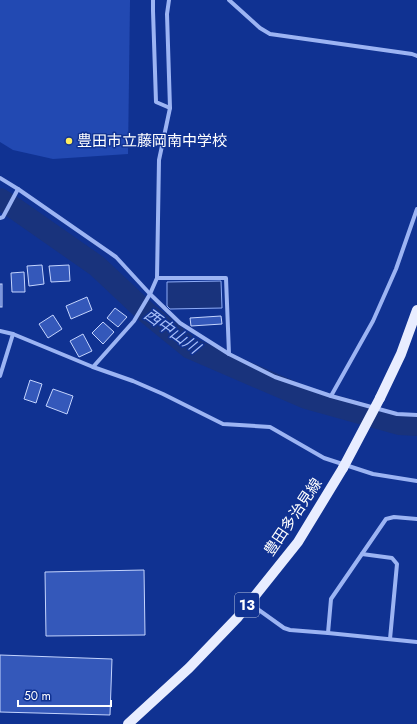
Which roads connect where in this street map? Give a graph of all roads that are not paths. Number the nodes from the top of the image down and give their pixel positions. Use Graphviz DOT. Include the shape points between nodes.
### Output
graph roads {
  1 [pos="153,0"];
  2 [pos="169,0"];
  3 [pos="229,0"];
  4 [pos="417,56"];
  5 [pos="170,108"];
  6 [pos="0,178"];
  7 [pos="18,189"];
  8 [pos="417,209"];
  9 [pos="0,218"];
  10 [pos="157,278"];
  11 [pos="150,294"];
  12 [pos="417,310"];
  13 [pos="0,331"];
  14 [pos="13,334"];
  15 [pos="229,354"];
  16 [pos="93,367"];
  17 [pos="0,376"];
  18 [pos="331,396"];
  19 [pos="417,415"];
  20 [pos="417,481"];
  21 [pos="417,519"];
  22 [pos="362,554"];
  23 [pos="249,602"];
  24 [pos="328,633"];
  25 [pos="390,639"];
  26 [pos="417,642"];
  27 [pos="128,724"];
  1 -- 5 [label="street" via="156,102"];
  2 -- 5 [label="street" via="167,14"];
  3 -- 4 [label="street" via="270,34"];
  5 -- 10 [label="street" via="159,160"];
  6 -- 7 [label="street"];
  7 -- 9 [label="street" via="3,217"];
  7 -- 11 [label="street" via="116,257"];
  8 -- 18 [label="street" via="396,269 373,321"];
  10 -- 11 [label="street"];
  10 -- 15 [label="street" via="226,278"];
  11 -- 15 [label="street" via="180,323"];
  11 -- 16 [label="street" via="134,321"];
  12 -- 23 [label="main road, 豊田多治見線 / 13, bridge" via="401,354 343,468 298,542"];
  13 -- 14 [label="street"];
  14 -- 16 [label="street"];
  14 -- 17 [label="street"];
  15 -- 18 [label="street" via="275,377"];
  16 -- 20 [label="street" via="163,394 223,424 270,427 324,458 373,474"];
  18 -- 19 [label="street" via="397,414"];
  21 -- 22 [label="street" via="386,519"];
  22 -- 24 [label="street" via="331,599"];
  22 -- 25 [label="street" via="392,558 397,564"];
  23 -- 24 [label="street" via="284,628"];
  23 -- 27 [label="main road, 豊田多治見線 / 13" via="189,668"];
  24 -- 25 [label="street"];
  25 -- 26 [label="street"];
}
